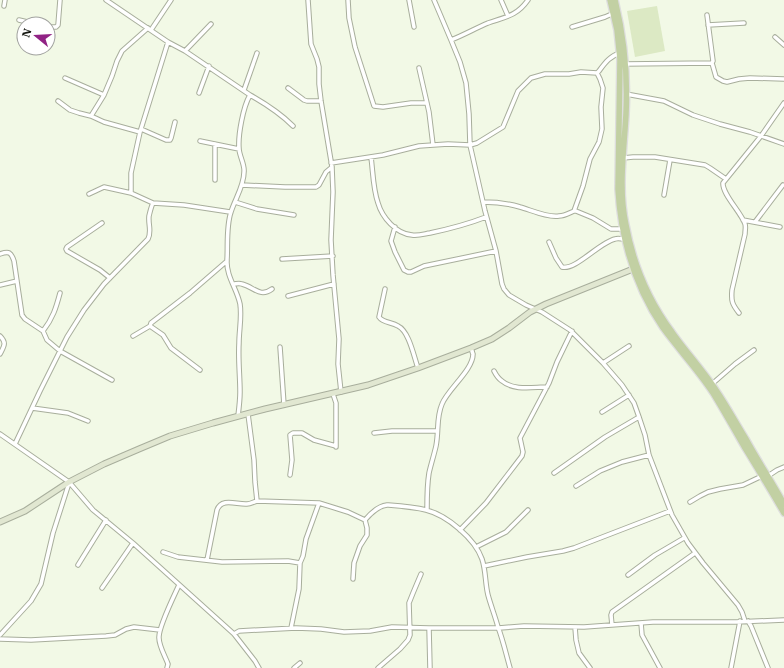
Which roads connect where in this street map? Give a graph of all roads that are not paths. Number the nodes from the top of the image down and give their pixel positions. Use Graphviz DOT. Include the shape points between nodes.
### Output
graph roads {
  1 [pos="5,0"];
  2 [pos="60,0"];
  3 [pos="106,0"];
  4 [pos="308,0"];
  5 [pos="348,0"];
  6 [pos="409,0"];
  7 [pos="434,0"];
  8 [pos="501,0"];
  9 [pos="528,0"];
  10 [pos="610,0"];
  11 [pos="615,0"];
  12 [pos="169,1"];
  13 [pos="4,6"];
  14 [pos="614,13"];
  15 [pos="707,15"];
  16 [pos="508,16"];
  17 [pos="744,23"];
  18 [pos="211,24"];
  19 [pos="708,25"];
  20 [pos="56,27"];
  21 [pos="414,27"];
  22 [pos="572,27"];
  23 [pos="150,29"];
  24 [pos="775,38"];
  25 [pos="451,40"];
  26 [pos="168,42"];
  27 [pos="784,45"];
  28 [pos="185,51"];
  29 [pos="257,53"];
  30 [pos="620,53"];
  31 [pos="712,63"];
  32 [pos="625,64"];
  33 [pos="209,66"];
  34 [pos="419,68"];
  35 [pos="597,73"];
  36 [pos="65,78"];
  37 [pos="784,79"];
  38 [pos="288,88"];
  39 [pos="244,90"];
  40 [pos="199,94"];
  41 [pos="626,94"];
  42 [pos="104,95"];
  43 [pos="250,95"];
  44 [pos="58,101"];
  45 [pos="321,101"];
  46 [pos="427,103"];
  47 [pos="784,103"];
  48 [pos="92,116"];
  49 [pos="175,122"];
  50 [pos="293,126"];
  51 [pos="141,131"];
  52 [pos="761,136"];
  53 [pos="200,141"];
  54 [pos="215,144"];
  55 [pos="784,144"];
  56 [pos="434,145"];
  57 [pos="470,145"];
  58 [pos="239,149"];
  59 [pos="370,157"];
  60 [pos="623,158"];
  61 [pos="670,160"];
  62 [pos="331,165"];
  63 [pos="726,179"];
  64 [pos="215,180"];
  65 [pos="242,185"];
  66 [pos="783,185"];
  67 [pos="130,192"];
  68 [pos="89,194"];
  69 [pos="664,195"];
  70 [pos="234,202"];
  71 [pos="483,202"];
  72 [pos="153,203"];
  73 [pos="574,211"];
  74 [pos="230,212"];
  75 [pos="294,215"];
  76 [pos="486,217"];
  77 [pos="743,220"];
  78 [pos="755,222"];
  79 [pos="102,223"];
  80 [pos="395,227"];
  81 [pos="780,227"];
  82 [pos="622,229"];
  83 [pos="624,239"];
  84 [pos="549,242"];
  85 [pos="496,251"];
  86 [pos="0,254"];
  87 [pos="333,256"];
  88 [pos="282,259"];
  89 [pos="227,261"];
  90 [pos="633,269"];
  91 [pos="110,278"];
  92 [pos="17,282"];
  93 [pos="233,284"];
  94 [pos="334,284"];
  95 [pos="0,285"];
  96 [pos="272,289"];
  97 [pos="385,289"];
  98 [pos="60,293"];
  99 [pos="288,296"];
  100 [pos="535,309"];
  101 [pos="739,313"];
  102 [pos="150,326"];
  103 [pos="44,331"];
  104 [pos="572,332"];
  105 [pos="0,336"];
  106 [pos="133,336"];
  107 [pos="629,346"];
  108 [pos="280,347"];
  109 [pos="471,348"];
  110 [pos="754,350"];
  111 [pos="60,351"];
  112 [pos="0,354"];
  113 [pos="603,363"];
  114 [pos="418,368"];
  115 [pos="200,370"];
  116 [pos="494,371"];
  117 [pos="112,380"];
  118 [pos="712,384"];
  119 [pos="547,387"];
  120 [pos="341,392"];
  121 [pos="333,394"];
  122 [pos="628,395"];
  123 [pos="284,405"];
  124 [pos="32,408"];
  125 [pos="602,412"];
  126 [pos="248,414"];
  127 [pos="238,416"];
  128 [pos="639,417"];
  129 [pos="88,421"];
  130 [pos="437,431"];
  131 [pos="374,433"];
  132 [pos="0,434"];
  133 [pos="15,444"];
  134 [pos="649,455"];
  135 [pos="784,467"];
  136 [pos="554,473"];
  137 [pos="290,475"];
  138 [pos="765,476"];
  139 [pos="69,482"];
  140 [pos="576,486"];
  141 [pos="782,493"];
  142 [pos="257,501"];
  143 [pos="690,502"];
  144 [pos="319,503"];
  145 [pos="784,504"];
  146 [pos="427,510"];
  147 [pos="528,510"];
  148 [pos="670,511"];
  149 [pos="784,513"];
  150 [pos="106,520"];
  151 [pos="365,520"];
  152 [pos="0,522"];
  153 [pos="460,530"];
  154 [pos="684,538"];
  155 [pos="133,543"];
  156 [pos="476,547"];
  157 [pos="163,552"];
  158 [pos="696,554"];
  159 [pos="207,560"];
  160 [pos="300,563"];
  161 [pos="78,565"];
  162 [pos="484,566"];
  163 [pos="421,574"];
  164 [pos="628,575"];
  165 [pos="353,579"];
  166 [pos="179,585"];
  167 [pos="102,588"];
  168 [pos="784,620"];
  169 [pos="744,621"];
  170 [pos="641,623"];
  171 [pos="612,625"];
  172 [pos="575,627"];
  173 [pos="291,628"];
  174 [pos="410,628"];
  175 [pos="429,628"];
  176 [pos="499,628"];
  177 [pos="160,630"];
  178 [pos="0,633"];
  179 [pos="234,634"];
  180 [pos="0,639"];
  181 [pos="300,663"];
  182 [pos="588,667"];
  183 [pos="167,668"];
  184 [pos="259,668"];
  185 [pos="294,668"];
  186 [pos="378,668"];
  187 [pos="430,668"];
  188 [pos="510,668"];
  189 [pos="660,668"];
  190 [pos="731,668"];
  191 [pos="768,668"];
  1 -- 13 [label="street"];
  2 -- 20 [label="street"];
  3 -- 23 [label="street"];
  4 -- 45 [label="street" via="311,44 319,67"];
  5 -- 46 [label="street" via="355,47 374,106"];
  6 -- 21 [label="street"];
  7 -- 25 [label="street"];
  8 -- 16 [label="street"];
  9 -- 16 [label="street" via="522,8"];
  10 -- 14 [label="main road"];
  11 -- 32 [label="main road" via="623,37"];
  12 -- 23 [label="street"];
  14 -- 22 [label="street"];
  14 -- 30 [label="main road"];
  15 -- 19 [label="street"];
  16 -- 25 [label="street"];
  17 -- 19 [label="street"];
  18 -- 28 [label="street"];
  19 -- 31 [label="street"];
  23 -- 26 [label="street"];
  23 -- 42 [label="street" via="122,51"];
  24 -- 27 [label="street"];
  25 -- 57 [label="street" via="466,83"];
  26 -- 28 [label="street"];
  26 -- 51 [label="street"];
  28 -- 33 [label="street"];
  29 -- 39 [label="street"];
  30 -- 35 [label="street" via="608,59"];
  30 -- 82 [label="main road" via="618,189"];
  31 -- 32 [label="street"];
  31 -- 37 [label="street" via="716,77 727,82 750,78"];
  32 -- 41 [label="main road"];
  33 -- 39 [label="street"];
  33 -- 40 [label="street"];
  34 -- 46 [label="street"];
  35 -- 57 [label="street" via="545,74 531,78 518,91 503,127"];
  35 -- 73 [label="street" via="603,88 602,129"];
  36 -- 42 [label="street"];
  38 -- 45 [label="street" via="304,100"];
  39 -- 43 [label="street"];
  41 -- 52 [label="street" via="664,101 693,115"];
  41 -- 60 [label="main road"];
  42 -- 48 [label="street"];
  43 -- 50 [label="street"];
  43 -- 58 [label="street" via="243,117"];
  44 -- 48 [label="street" via="70,110"];
  45 -- 62 [label="street"];
  46 -- 56 [label="street"];
  47 -- 52 [label="street"];
  48 -- 51 [label="street" via="104,122"];
  49 -- 51 [label="street" via="171,138 168,140"];
  51 -- 67 [label="street" via="131,173"];
  52 -- 55 [label="street"];
  52 -- 63 [label="street"];
  53 -- 54 [label="street"];
  54 -- 58 [label="street"];
  54 -- 64 [label="street"];
  56 -- 57 [label="street"];
  56 -- 59 [label="street"];
  57 -- 71 [label="street"];
  58 -- 65 [label="street" via="244,167"];
  59 -- 62 [label="street"];
  59 -- 80 [label="street" via="378,203 384,216"];
  60 -- 61 [label="street" via="655,157"];
  60 -- 118 [label="main road" via="624,217 637,266 666,323"];
  61 -- 63 [label="street" via="705,165"];
  61 -- 69 [label="street"];
  62 -- 65 [label="street" via="316,187"];
  62 -- 87 [label="street"];
  63 -- 77 [label="street" via="723,189"];
  65 -- 70 [label="street"];
  66 -- 78 [label="street"];
  67 -- 68 [label="street" via="104,187"];
  67 -- 72 [label="street"];
  70 -- 74 [label="street"];
  70 -- 75 [label="street"];
  71 -- 73 [label="street" via="499,202 555,216"];
  71 -- 76 [label="street"];
  72 -- 74 [label="street"];
  72 -- 91 [label="street" via="149,214 148,239"];
  73 -- 82 [label="street" via="593,218 611,229"];
  74 -- 89 [label="street"];
  76 -- 80 [label="street" via="418,236 406,234"];
  76 -- 85 [label="street"];
  77 -- 78 [label="street"];
  77 -- 101 [label="street" via="745,234 731,300"];
  78 -- 81 [label="street"];
  79 -- 91 [label="street" via="66,249"];
  80 -- 85 [label="street" via="391,241 404,270 408,272 424,266"];
  82 -- 83 [label="main road"];
  83 -- 84 [label="street" via="615,238 574,265 565,268 556,258"];
  83 -- 90 [label="main road"];
  85 -- 100 [label="street" via="504,289 509,295"];
  86 -- 92 [label="street" via="9,252 12,255"];
  87 -- 88 [label="street"];
  87 -- 94 [label="street"];
  89 -- 93 [label="street" via="228,273"];
  89 -- 102 [label="street"];
  90 -- 100 [label="street"];
  90 -- 138 [label="main road" via="663,328 713,394"];
  91 -- 111 [label="street" via="84,310"];
  92 -- 95 [label="street"];
  92 -- 103 [label="street" via="22,315"];
  93 -- 96 [label="street" via="244,284 262,293"];
  93 -- 127 [label="street" via="241,314"];
  94 -- 99 [label="street"];
  94 -- 120 [label="street"];
  97 -- 114 [label="street" via="379,317 402,328"];
  98 -- 103 [label="street" via="53,316"];
  100 -- 104 [label="street"];
  100 -- 109 [label="street" via="509,328"];
  102 -- 106 [label="street"];
  102 -- 115 [label="street" via="163,335 171,348"];
  103 -- 111 [label="street" via="47,340"];
  104 -- 113 [label="street"];
  104 -- 119 [label="street"];
  105 -- 112 [label="street" via="5,343"];
  107 -- 113 [label="street"];
  108 -- 123 [label="street"];
  109 -- 114 [label="street"];
  109 -- 130 [label="street" via="472,361 443,402 439,411"];
  110 -- 118 [label="street"];
  111 -- 117 [label="street"];
  111 -- 124 [label="street"];
  113 -- 122 [label="street"];
  114 -- 120 [label="street" via="368,386"];
  116 -- 119 [label="street" via="501,381 509,386"];
  118 -- 138 [label="main road"];
  119 -- 153 [label="street" via="520,438 522,456 486,503"];
  120 -- 121 [label="street"];
  121 -- 123 [label="street"];
  121 -- 137 [label="street" via="336,403 336,446 314,440 302,433 293,433 290,435"];
  122 -- 125 [label="street"];
  122 -- 128 [label="street"];
  123 -- 126 [label="street"];
  124 -- 129 [label="street" via="68,413"];
  124 -- 133 [label="street"];
  126 -- 127 [label="street"];
  126 -- 142 [label="street"];
  127 -- 139 [label="street" via="170,436"];
  128 -- 134 [label="street"];
  128 -- 136 [label="street" via="604,437"];
  130 -- 131 [label="street"];
  130 -- 146 [label="street" via="428,480"];
  132 -- 133 [label="street"];
  133 -- 139 [label="street"];
  134 -- 140 [label="street" via="600,471"];
  134 -- 148 [label="street"];
  135 -- 138 [label="street"];
  138 -- 141 [label="main road"];
  138 -- 143 [label="street" via="743,485 708,492"];
  138 -- 149 [label="main road"];
  139 -- 150 [label="street" via="93,510"];
  139 -- 152 [label="street" via="25,511"];
  139 -- 178 [label="street" via="41,584 31,601"];
  141 -- 145 [label="main road"];
  142 -- 144 [label="street"];
  142 -- 159 [label="street" via="250,504 225,503 218,507"];
  144 -- 151 [label="street"];
  144 -- 160 [label="street"];
  146 -- 151 [label="street" via="387,505 378,508"];
  146 -- 153 [label="street" via="440,515"];
  147 -- 156 [label="street" via="506,532"];
  148 -- 154 [label="street"];
  148 -- 162 [label="street" via="574,548"];
  150 -- 155 [label="street"];
  150 -- 161 [label="street"];
  151 -- 165 [label="street" via="367,535 354,563"];
  153 -- 156 [label="street"];
  154 -- 158 [label="street"];
  154 -- 164 [label="street"];
  155 -- 166 [label="street"];
  155 -- 167 [label="street"];
  156 -- 162 [label="street"];
  157 -- 159 [label="street" via="178,557"];
  158 -- 169 [label="street" via="738,605"];
  158 -- 171 [label="street" via="612,612"];
  159 -- 160 [label="street"];
  160 -- 173 [label="street" via="299,589"];
  162 -- 176 [label="street" via="487,594"];
  163 -- 174 [label="street" via="410,603"];
  166 -- 177 [label="street"];
  166 -- 179 [label="street"];
  168 -- 169 [label="street"];
  169 -- 170 [label="street"];
  169 -- 190 [label="street"];
  169 -- 191 [label="street" via="751,626"];
  170 -- 171 [label="street"];
  170 -- 189 [label="street" via="642,635"];
  171 -- 172 [label="street"];
  172 -- 176 [label="street"];
  172 -- 182 [label="street" via="579,653"];
  173 -- 174 [label="street" via="344,632 392,627"];
  173 -- 179 [label="street" via="239,631"];
  174 -- 175 [label="street"];
  174 -- 186 [label="street" via="405,644"];
  175 -- 176 [label="street"];
  175 -- 187 [label="street"];
  176 -- 188 [label="street"];
  177 -- 180 [label="street" via="134,627 106,636"];
  177 -- 183 [label="street" via="158,635 168,664"];
  179 -- 184 [label="street"];
  181 -- 185 [label="street"];
}
